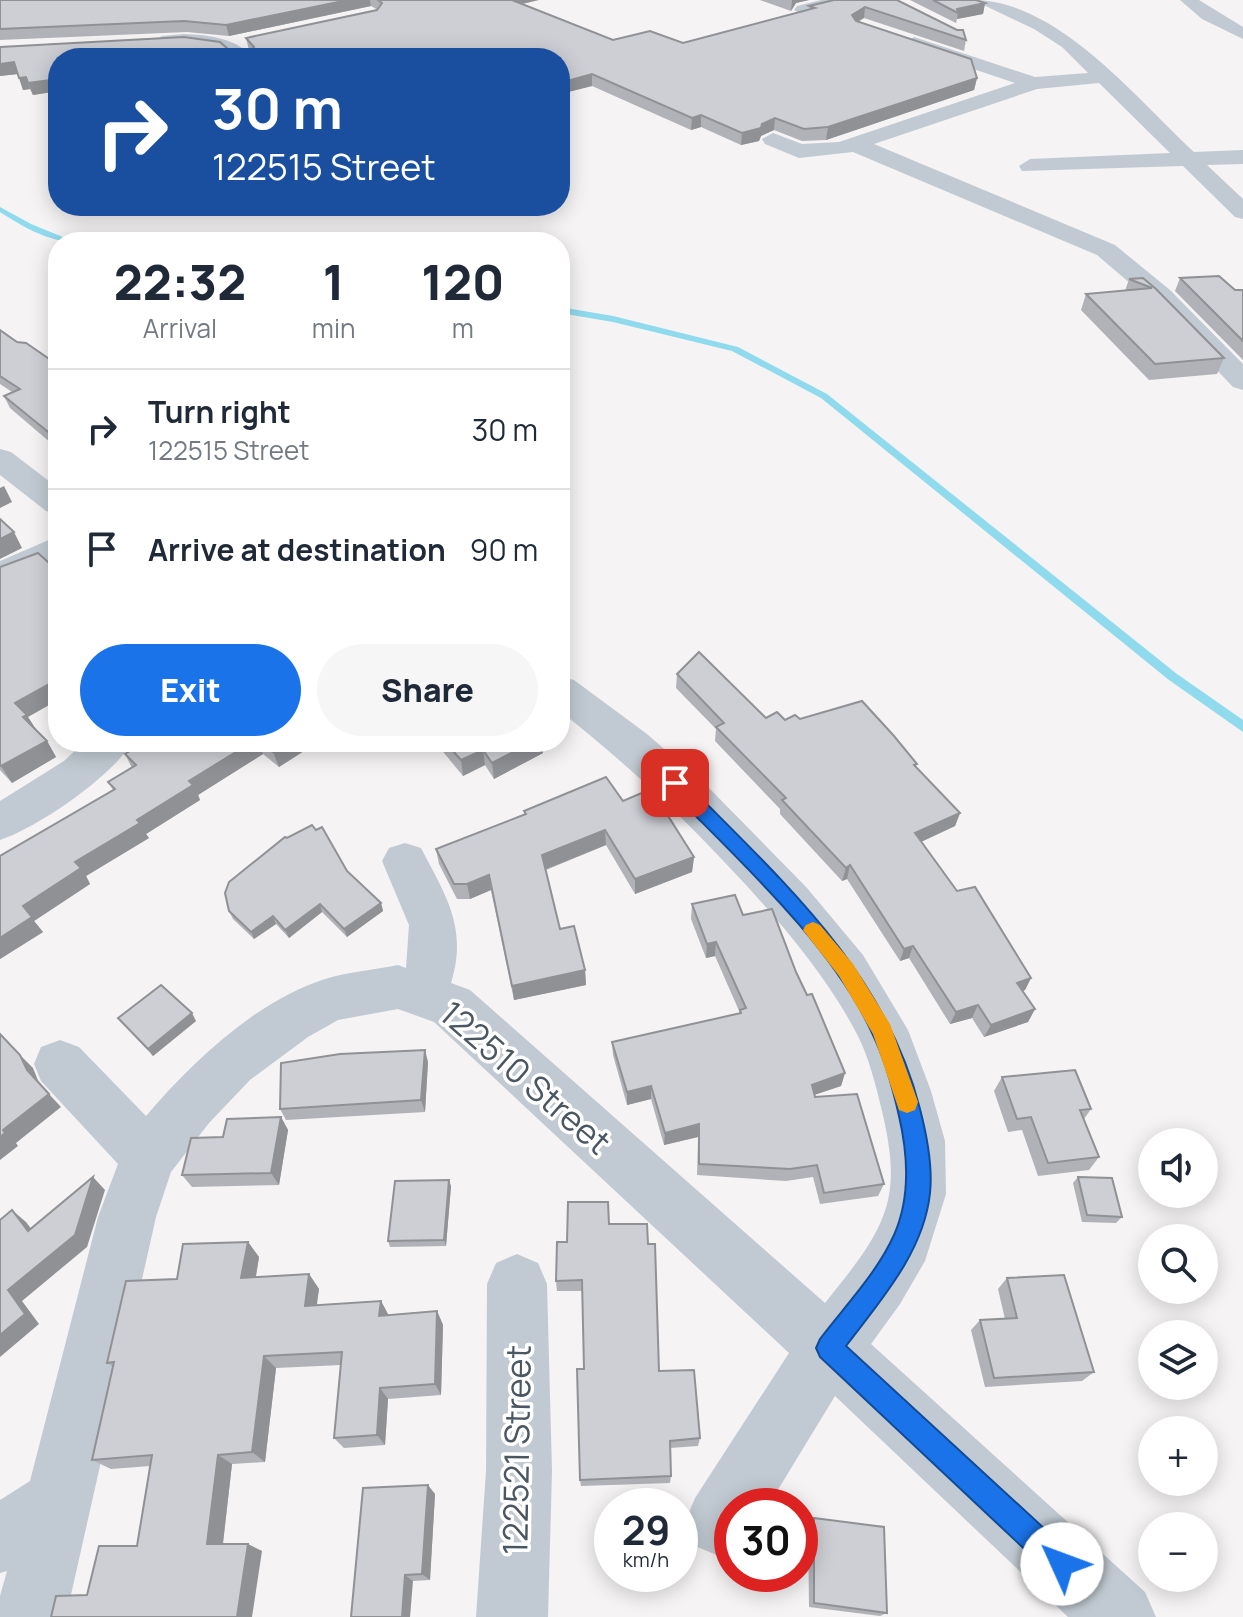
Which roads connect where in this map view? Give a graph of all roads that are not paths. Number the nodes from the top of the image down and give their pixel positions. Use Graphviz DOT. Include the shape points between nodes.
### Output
graph roads {
  1 [pos="840,0"];
  2 [pos="1188,0"];
  3 [pos="988,1"];
  4 [pos="803,10"];
  5 [pos="1243,34"];
  6 [pos="891,36"];
  7 [pos="256,40"];
  8 [pos="146,41"];
  9 [pos="229,45"];
  10 [pos="987,47"];
  11 [pos="232,48"];
  12 [pos="1105,77"];
  13 [pos="1034,83"];
  14 [pos="773,139"];
  15 [pos="854,144"];
  16 [pos="1243,157"];
  17 [pos="1189,160"];
  18 [pos="1030,166"];
  19 [pos="1243,212"];
  20 [pos="1243,381"];
  21 [pos="0,459"];
  22 [pos="48,496"];
  23 [pos="48,552"];
  24 [pos="0,575"];
  25 [pos="570,698"];
  26 [pos="100,752"];
  27 [pos="0,823"];
  28 [pos="405,861"];
  29 [pos="423,994"];
  30 [pos="60,1064"];
  31 [pos="148,1157"];
  32 [pos="517,1284"];
  33 [pos="829,1348"];
  34 [pos="740,1488"];
  35 [pos="56,1503"];
  36 [pos="0,1539"];
  37 [pos="30,1617"];
  38 [pos="512,1617"];
  39 [pos="1120,1617"];
  1 -- 4 [label="street"];
  2 -- 5 [label="street"];
  3 -- 12 [label="street" via="1055,33"];
  6 -- 13 [label="street"];
  7 -- 9 [label="street"];
  8 -- 9 [label="street"];
  9 -- 11 [label="street"];
  10 -- 13 [label="street"];
  12 -- 13 [label="street"];
  12 -- 17 [label="street"];
  13 -- 15 [label="street"];
  14 -- 15 [label="street" via="811,151"];
  15 -- 20 [label="street" via="1106,250 1161,296"];
  16 -- 17 [label="street"];
  17 -- 18 [label="street"];
  17 -- 19 [label="street"];
  21 -- 22 [label="street"];
  23 -- 24 [label="street"];
  25 -- 33 [label="street" via="696,802 790,902 846,970 882,1030 917,1141 918,1194 904,1240"];
  26 -- 27 [label="street" via="79,772"];
  28 -- 29 [label="street" via="435,926 433,968"];
  29 -- 31 [label="street, 122510 Street" via="398,987 365,991 328,1000 290,1021 231,1063"];
  29 -- 33 [label="street, 122510 Street" via="452,1006"];
  30 -- 31 [label="street"];
  31 -- 35 [label="street, 122510 Street" via="127,1217"];
  32 -- 38 [label="street, 122521 Street" via="519,1471"];
  33 -- 34 [label="street"];
  33 -- 39 [label="street, 122510 Street"];
  35 -- 36 [label="street"];
  35 -- 37 [label="street, 122510 Street"];
}
